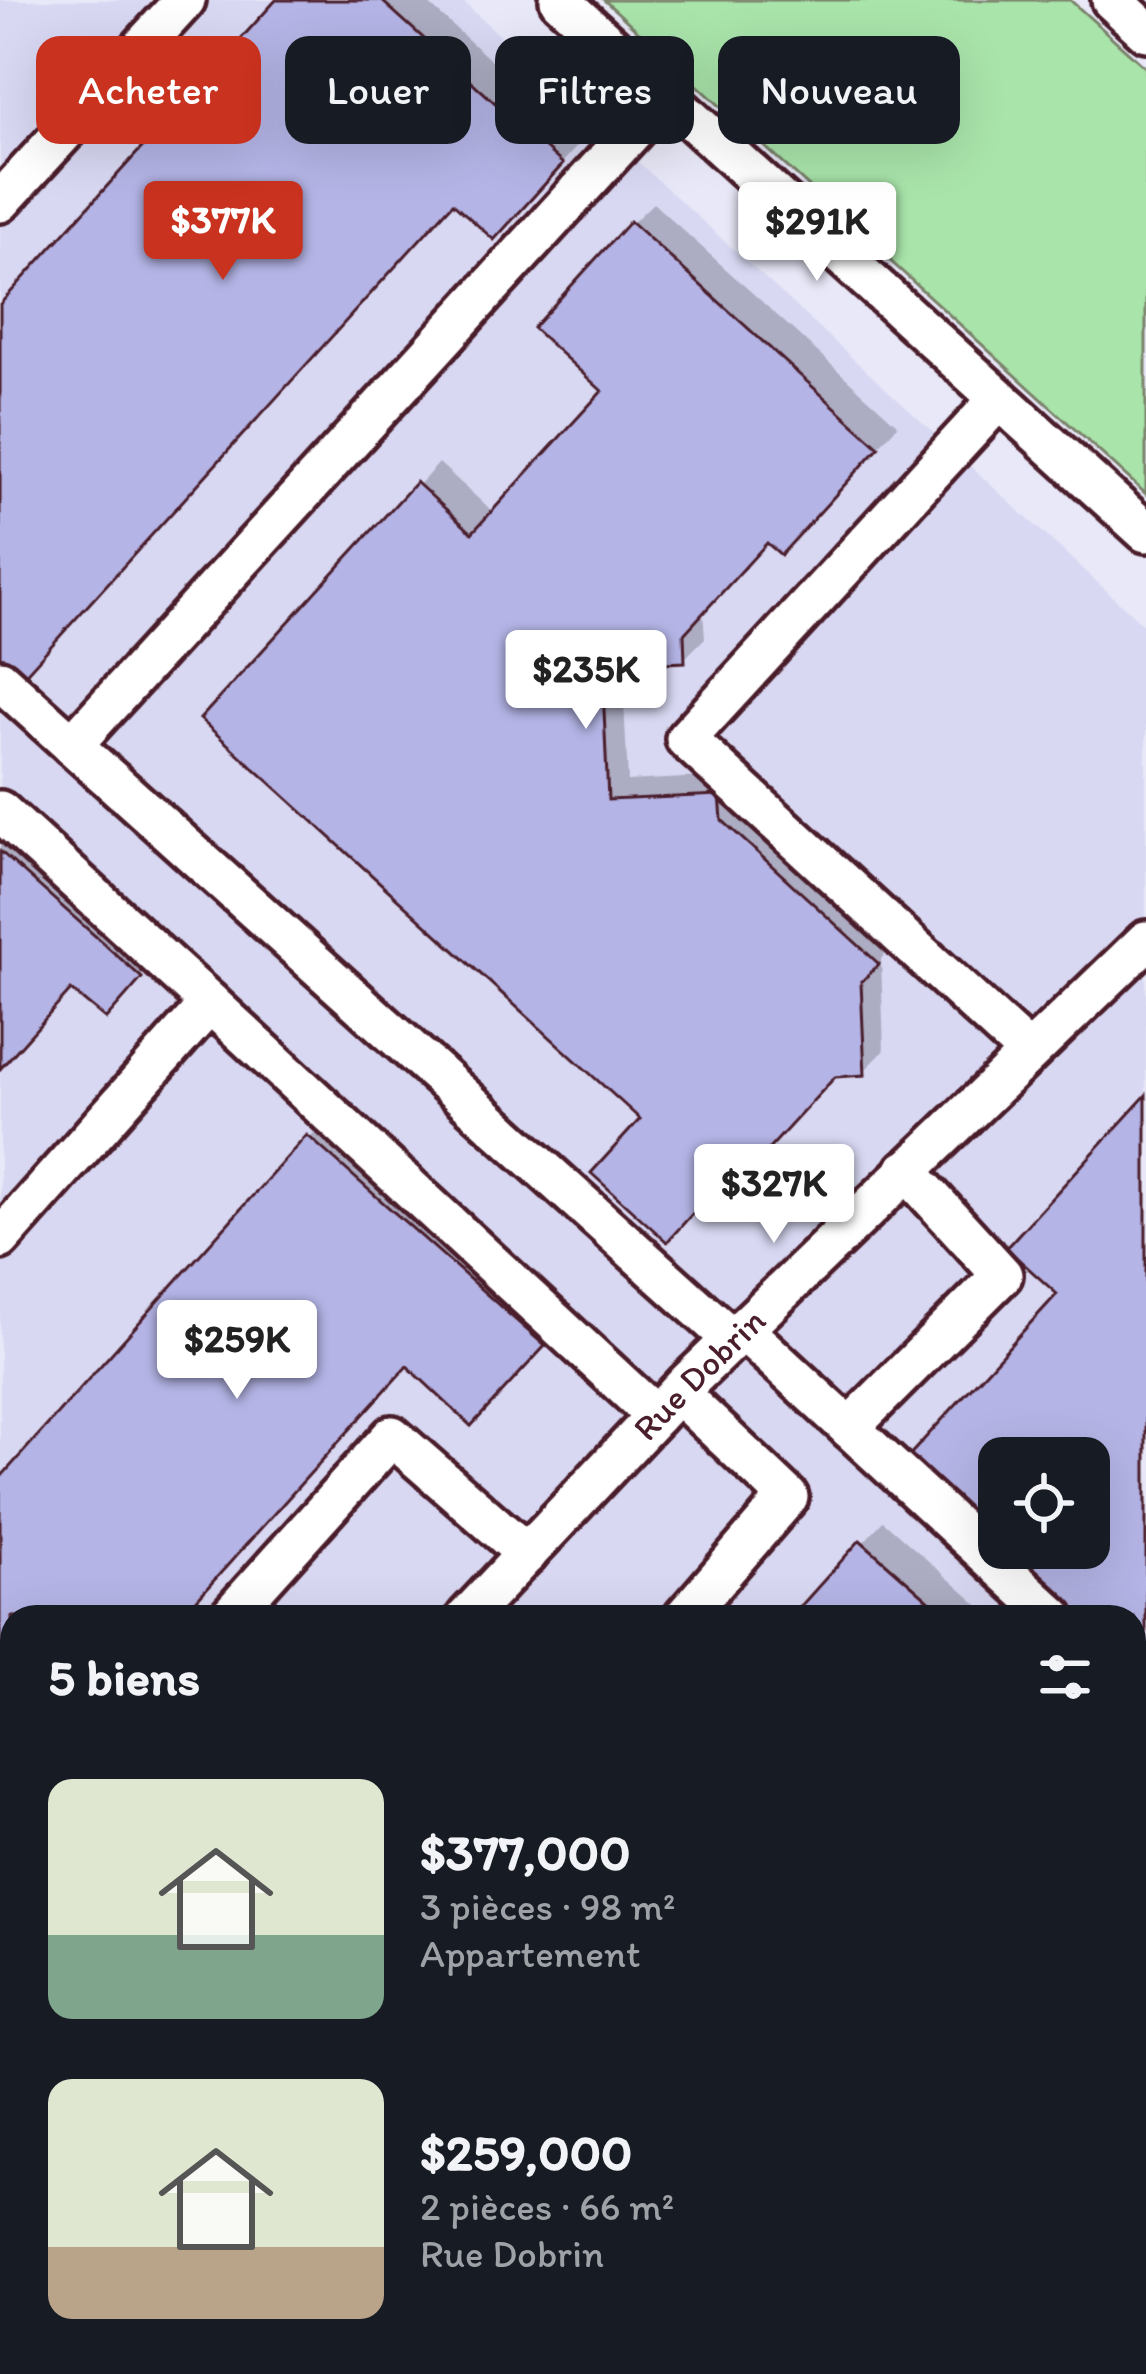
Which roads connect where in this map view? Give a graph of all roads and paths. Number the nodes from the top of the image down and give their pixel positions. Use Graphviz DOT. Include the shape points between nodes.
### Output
graph roads {
  1 [pos="185,0"];
  2 [pos="560,0"];
  3 [pos="1112,0"];
  4 [pos="1146,31"];
  5 [pos="599,36"];
  6 [pos="694,122"];
  7 [pos="621,144"];
  8 [pos="0,202"];
  9 [pos="999,399"];
  10 [pos="1146,532"];
  11 [pos="0,680"];
  12 [pos="72,745"];
  13 [pos="0,811"];
  14 [pos="1146,941"];
  15 [pos="210,1004"];
  16 [pos="1029,1053"];
  17 [pos="907,1170"];
  18 [pos="0,1239"];
  19 [pos="737,1334"];
  20 [pos="667,1405"];
  21 [pos="849,1428"];
  22 [pos="527,1553"];
  23 [pos="240,1605"];
  24 [pos="478,1605"];
  25 [pos="694,1605"];
  26 [pos="1041,1605"];
  1 -- 8 [label="street"];
  2 -- 5 [label="street"];
  3 -- 4 [label="street"];
  6 -- 9 [label="street"];
  7 -- 12 [label="street"];
  9 -- 10 [label="street"];
  9 -- 16 [label="street" via="686,739"];
  11 -- 12 [label="street"];
  12 -- 19 [label="street"];
  13 -- 15 [label="street"];
  14 -- 16 [label="street, Rue Dobrin"];
  15 -- 18 [label="street"];
  15 -- 20 [label="street"];
  16 -- 17 [label="street, Rue Dobrin"];
  17 -- 19 [label="street, Rue Dobrin"];
  17 -- 21 [label="street" via="1002,1274"];
  19 -- 20 [label="street, Rue Dobrin"];
  19 -- 21 [label="street"];
  20 -- 22 [label="street, Rue Dobrin"];
  20 -- 25 [label="street" via="788,1497"];
  21 -- 26 [label="street"];
  22 -- 23 [label="street" via="392,1436"];
  22 -- 24 [label="street, Rue Dobrin"];
}
